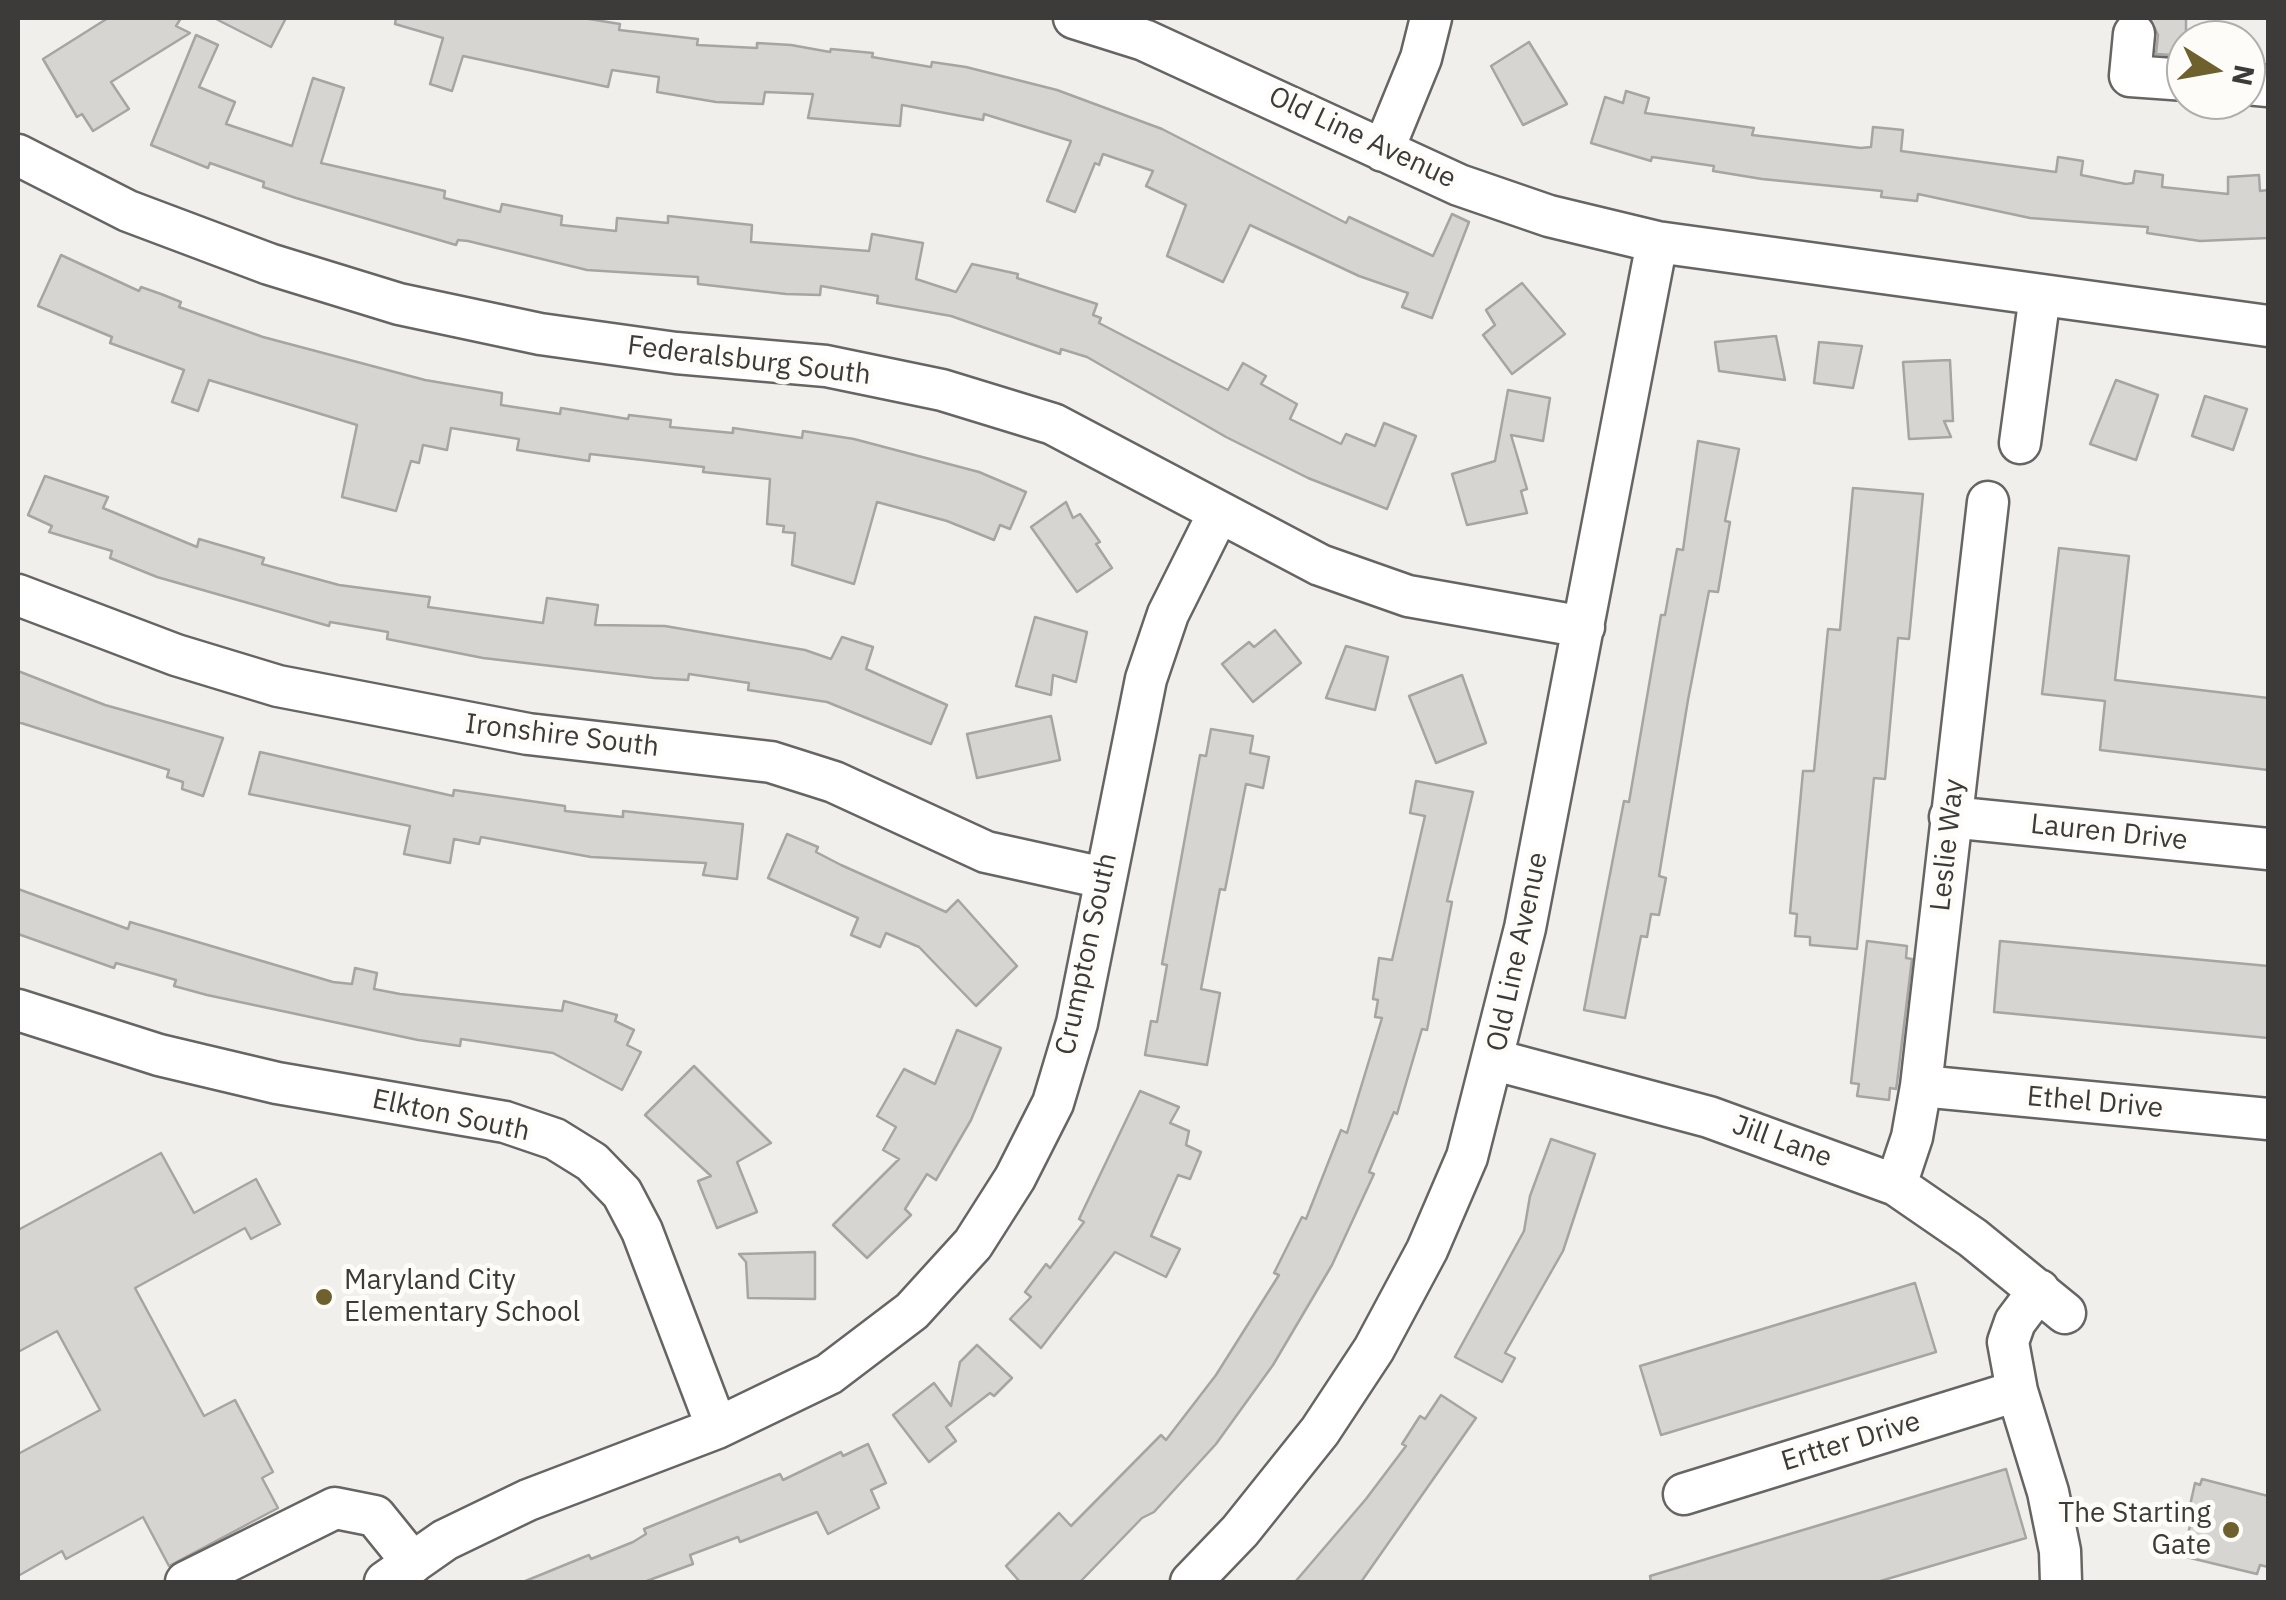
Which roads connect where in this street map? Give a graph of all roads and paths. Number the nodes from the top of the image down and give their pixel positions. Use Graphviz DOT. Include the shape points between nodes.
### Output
graph roads {
  1 [pos="1074,18"];
  2 [pos="1431,18"];
  3 [pos="2134,34"];
  4 [pos="2166,79"];
  5 [pos="1383,150"];
  6 [pos="18,155"];
  7 [pos="1657,242"];
  8 [pos="2040,294"];
  9 [pos="2268,326"];
  10 [pos="2020,444"];
  11 [pos="1988,502"];
  12 [pos="1218,514"];
  13 [pos="18,595"];
  14 [pos="1584,628"];
  15 [pos="1950,817"];
  16 [pos="2268,849"];
  17 [pos="1104,878"];
  18 [pos="18,1010"];
  19 [pos="1495,1060"];
  20 [pos="1921,1086"];
  21 [pos="2268,1119"];
  22 [pos="1896,1184"];
  23 [pos="2017,1391"];
  24 [pos="717,1428"];
  25 [pos="1684,1494"];
  26 [pos="399,1573"];
  27 [pos="186,1582"];
  28 [pos="1190,1582"];
  29 [pos="2061,1582"];
  1 -- 5 [label="street, Old Line Avenue" via="1244,82"];
  2 -- 5 [label="street"];
  3 -- 4 [label="street" via="2130,76"];
  5 -- 7 [label="street, Old Line Avenue" via="1513,204"];
  6 -- 12 [label="street, Federalsburg South" via="128,211 399,304 540,334 826,366 942,390 1054,424"];
  7 -- 8 [label="street, Old Line Avenue"];
  7 -- 14 [label="street, Old Line Avenue"];
  8 -- 9 [label="street, Old Line Avenue"];
  8 -- 10 [label="street"];
  11 -- 15 [label="street, Leslie Way"];
  12 -- 14 [label="street, Federalsburg South" via="1320,565 1408,596"];
  12 -- 17 [label="street, Crumpton South" via="1168,614 1146,678"];
  13 -- 17 [label="street, Ironshire South" via="176,656 278,686 528,734 770,762 834,782 986,852"];
  14 -- 19 [label="street, Old Line Avenue"];
  15 -- 16 [label="street, Lauren Drive"];
  15 -- 20 [label="street, Leslie Way"];
  17 -- 24 [label="street, Crumpton South" via="1078,1023 1052,1104 973,1244 912,1312 828,1374"];
  18 -- 24 [label="street, Elkton South" via="159,1056 277,1084 504,1122 567,1147 622,1193"];
  19 -- 22 [label="street, Jill Lane" via="1709,1116"];
  19 -- 28 [label="street, Old Line Avenue" via="1467,1157 1374,1349 1308,1445"];
  20 -- 21 [label="street, Ethel Drive"];
  20 -- 22 [label="street, Leslie Way"];
  22 -- 23 [label="street, Jill Lane" via="2052,1302 2015,1322 2008,1342"];
  23 -- 25 [label="street, Ertter Drive"];
  23 -- 29 [label="street, Jill Lane" via="2048,1492"];
  24 -- 26 [label="street, Crumpton South" via="528,1500 445,1540"];
  26 -- 27 [label="street" via="376,1516 335,1508"];
}
